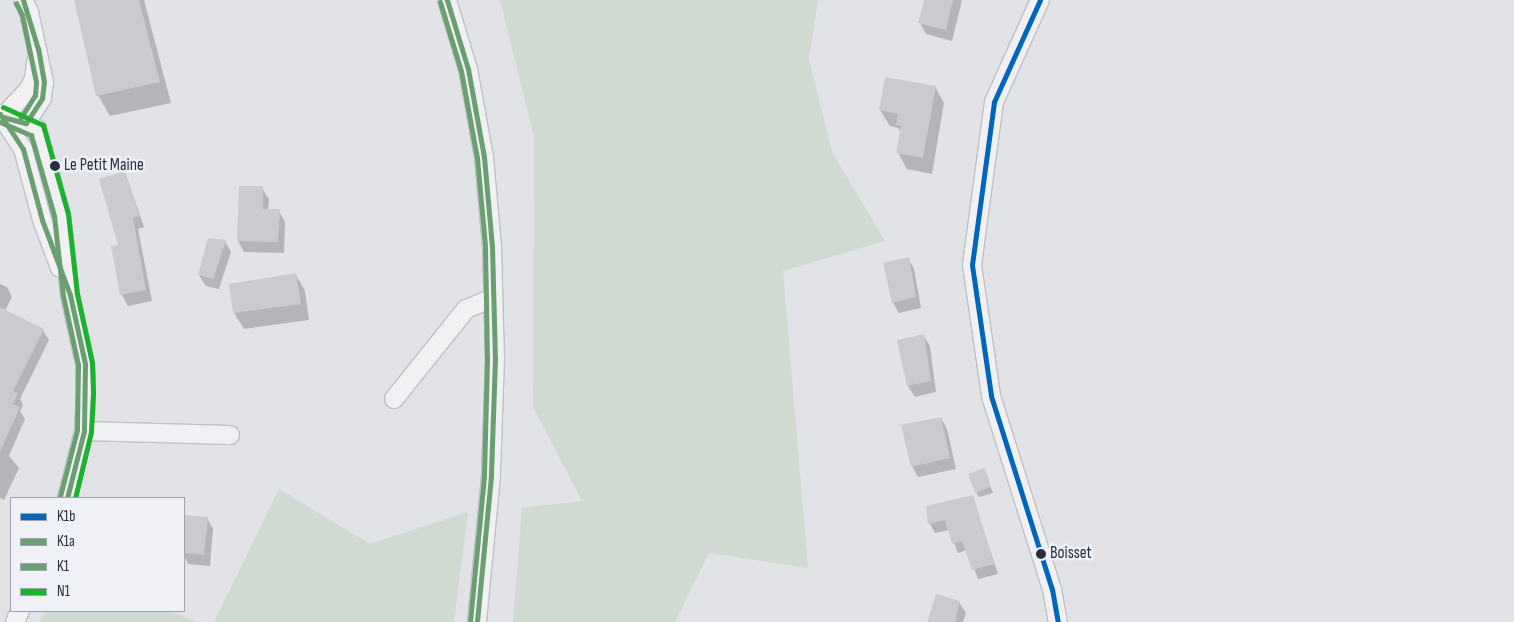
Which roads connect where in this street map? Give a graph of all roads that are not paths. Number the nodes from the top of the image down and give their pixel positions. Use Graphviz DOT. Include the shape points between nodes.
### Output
graph roads {
  1 [pos="23,0"];
  2 [pos="447,0"];
  3 [pos="1040,0"];
  4 [pos="38,48"];
  5 [pos="2,116"];
  6 [pos="26,123"];
  7 [pos="70,295"];
  8 [pos="493,298"];
  9 [pos="394,398"];
  10 [pos="84,431"];
  11 [pos="230,435"];
  12 [pos="67,497"];
  13 [pos="477,622"];
  14 [pos="1058,622"];
  1 -- 4 [label="street"];
  2 -- 8 [label="street" via="468,69 484,157"];
  3 -- 14 [label="street" via="994,102 972,265 991,396 1052,589"];
  4 -- 5 [label="street" via="34,79 17,106"];
  4 -- 6 [label="street" via="44,82 42,98"];
  5 -- 6 [label="street"];
  5 -- 7 [label="street" via="23,149 42,220"];
  6 -- 7 [label="street" via="37,129 49,166 61,215"];
  7 -- 10 [label="street" via="85,364"];
  8 -- 9 [label="street" via="466,310"];
  8 -- 13 [label="street" via="491,476"];
  10 -- 11 [label="street"];
  10 -- 12 [label="street"];
}
